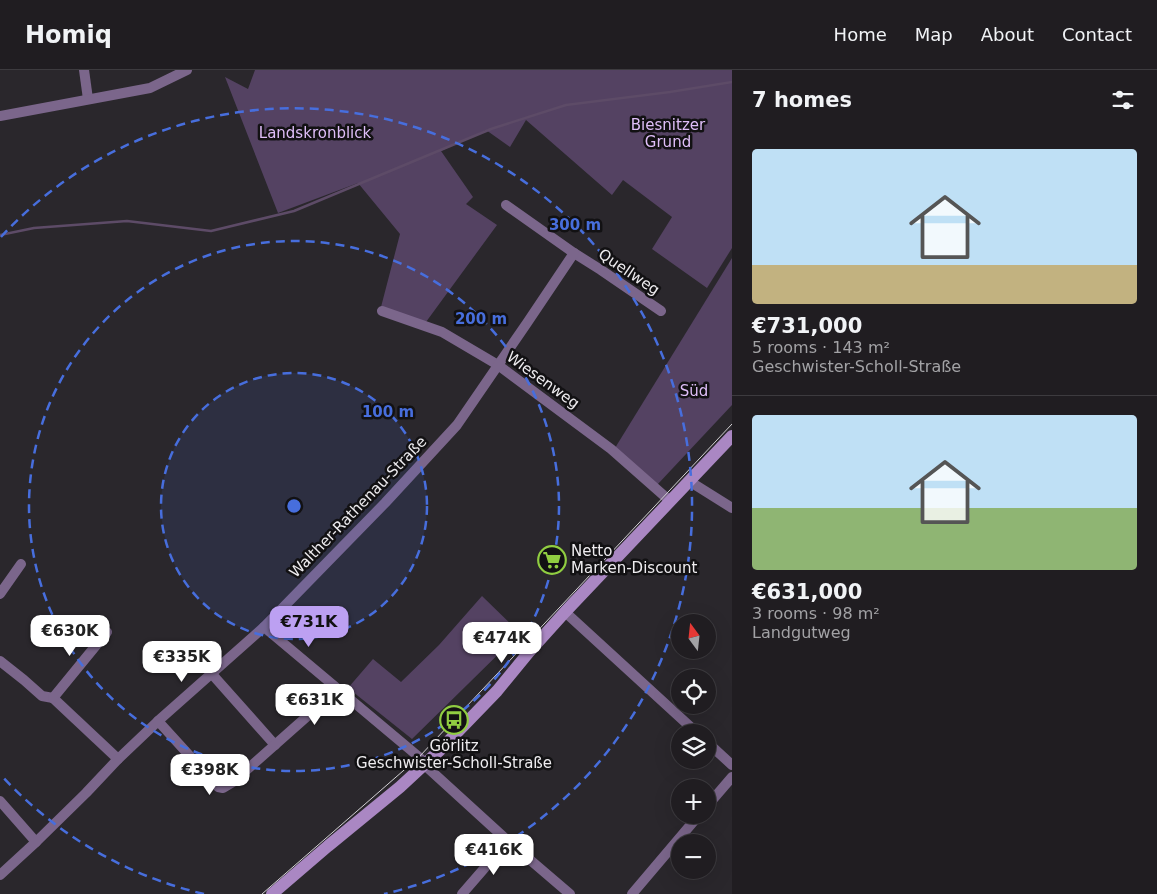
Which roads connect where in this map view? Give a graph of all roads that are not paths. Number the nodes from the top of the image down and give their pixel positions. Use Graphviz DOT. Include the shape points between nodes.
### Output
graph roads {
  1 [pos="84,70"];
  2 [pos="187,70"];
  3 [pos="88,100"];
  4 [pos="0,116"];
  5 [pos="506,205"];
  6 [pos="574,253"];
  7 [pos="382,311"];
  8 [pos="661,311"];
  9 [pos="498,365"];
  10 [pos="732,436"];
  11 [pos="689,481"];
  12 [pos="670,502"];
  13 [pos="732,508"];
  14 [pos="20,564"];
  15 [pos="0,594"];
  16 [pos="565,612"];
  17 [pos="264,627"];
  18 [pos="107,632"];
  19 [pos="0,661"];
  20 [pos="211,673"];
  21 [pos="338,689"];
  22 [pos="53,698"];
  23 [pos="158,721"];
  24 [pos="687,724"];
  25 [pos="275,745"];
  26 [pos="716,750"];
  27 [pos="118,758"];
  28 [pos="425,765"];
  29 [pos="732,765"];
  30 [pos="732,777"];
  31 [pos="716,796"];
  32 [pos="0,801"];
  33 [pos="691,824"];
  34 [pos="508,841"];
  35 [pos="36,842"];
  36 [pos="0,875"];
  37 [pos="272,894"];
  38 [pos="462,894"];
  39 [pos="570,894"];
  40 [pos="632,894"];
  1 -- 3 [label="street"];
  2 -- 3 [label="street" via="150,88"];
  3 -- 4 [label="street"];
  5 -- 6 [label="street, Quellweg"];
  6 -- 8 [label="street, Quellweg"];
  6 -- 9 [label="street, Walther-Rathenau-Straße"];
  7 -- 9 [label="street, Wiesenweg" via="442,332"];
  9 -- 12 [label="street, Wiesenweg" via="611,449"];
  9 -- 17 [label="street, Walther-Rathenau-Straße" via="457,425"];
  10 -- 11 [label="main road"];
  11 -- 12 [label="main road"];
  11 -- 13 [label="street"];
  12 -- 16 [label="main road"];
  14 -- 15 [label="street"];
  16 -- 24 [label="street"];
  16 -- 28 [label="main road" via="497,691"];
  17 -- 20 [label="street, Walther-Rathenau-Straße"];
  17 -- 21 [label="street"];
  18 -- 22 [label="street"];
  19 -- 22 [label="street" via="42,696"];
  20 -- 23 [label="street, Walther-Rathenau-Straße"];
  20 -- 25 [label="street"];
  21 -- 25 [label="street"];
  21 -- 28 [label="street" via="419,756"];
  22 -- 27 [label="street"];
  23 -- 25 [label="street" via="218,787 224,788 233,782"];
  23 -- 27 [label="street, Walther-Rathenau-Straße"];
  26 -- 29 [label="street"];
  27 -- 35 [label="street, Walther-Rathenau-Straße"];
  28 -- 34 [label="street"];
  28 -- 37 [label="main road"];
  30 -- 31 [label="street"];
  32 -- 35 [label="street"];
  33 -- 40 [label="street"];
  34 -- 38 [label="street"];
  34 -- 39 [label="street"];
  35 -- 36 [label="street, Walther-Rathenau-Straße"];
}
